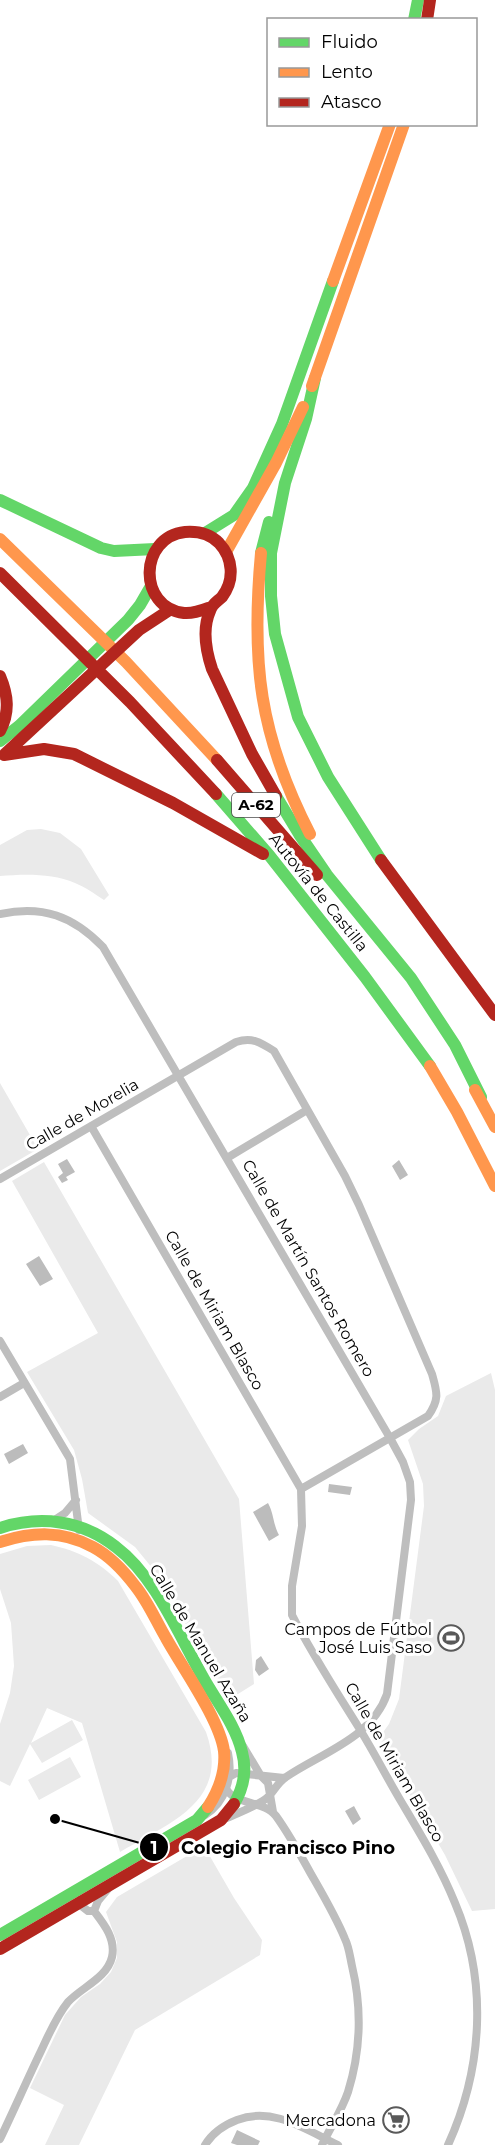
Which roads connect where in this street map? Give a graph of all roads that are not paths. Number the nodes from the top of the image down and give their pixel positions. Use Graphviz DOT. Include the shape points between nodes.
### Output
graph roads {
  1 [pos="418,0"];
  2 [pos="430,0"];
  3 [pos="414,18"];
  4 [pos="427,18"];
  5 [pos="389,126"];
  6 [pos="403,126"];
  7 [pos="315,378"];
  8 [pos="301,410"];
  9 [pos="0,500"];
  10 [pos="205,533"];
  11 [pos="0,539"];
  12 [pos="155,549"];
  13 [pos="226,552"];
  14 [pos="0,573"];
  15 [pos="151,586"];
  16 [pos="211,607"];
  17 [pos="171,609"];
  18 [pos="0,676"];
  19 [pos="0,731"];
  20 [pos="0,741"];
  21 [pos="2,756"];
  22 [pos="271,859"];
  23 [pos="357,911"];
  24 [pos="0,914"];
  25 [pos="495,1015"];
  26 [pos="179,1075"];
  27 [pos="481,1097"];
  28 [pos="307,1110"];
  29 [pos="91,1126"];
  30 [pos="495,1127"];
  31 [pos="227,1158"];
  32 [pos="0,1179"];
  33 [pos="495,1186"];
  34 [pos="0,1341"];
  35 [pos="24,1383"];
  36 [pos="0,1397"];
  37 [pos="390,1438"];
  38 [pos="301,1489"];
  39 [pos="76,1500"];
  40 [pos="53,1521"];
  41 [pos="78,1526"];
  42 [pos="0,1528"];
  43 [pos="82,1540"];
  44 [pos="0,1542"];
  45 [pos="361,1731"];
  46 [pos="240,1743"];
  47 [pos="245,1773"];
  48 [pos="226,1774"];
  49 [pos="261,1776"];
  50 [pos="284,1778"];
  51 [pos="226,1788"];
  52 [pos="270,1794"];
  53 [pos="238,1799"];
  54 [pos="257,1803"];
  55 [pos="273,1812"];
  56 [pos="197,1820"];
  57 [pos="221,1820"];
  58 [pos="115,1869"];
  59 [pos="68,1896"];
  60 [pos="88,1899"];
  61 [pos="94,1911"];
  62 [pos="0,1935"];
  63 [pos="0,1949"];
  64 [pos="0,2139"];
  65 [pos="323,2142"];
  66 [pos="205,2145"];
  67 [pos="338,2145"];
  68 [pos="448,2145"];
  1 -- 3 [label="main road"];
  2 -- 4 [label="main road"];
  5 -- 10 [label="main road" via="282,424 253,488 234,515"];
  6 -- 7 [label="main road"];
  7 -- 8 [label="main road"];
  7 -- 25 [label="main road" via="285,483 271,554 272,606 282,664 298,717 328,777 375,853"];
  8 -- 13 [label="main road" via="271,475"];
  8 -- 23 [label="main road" via="261,553 256,656 266,718 281,771 303,821"];
  9 -- 12 [label="main road" via="101,548"];
  10 -- 12 [label="main road" via="194,530 171,534"];
  10 -- 13 [label="main road"];
  11 -- 27 [label="main road, Autovía de Castilla / A-62" via="126,662 302,857 401,982"];
  12 -- 15 [label="main road" via="148,574"];
  13 -- 16 [label="main road" via="231,576 224,593"];
  14 -- 22 [label="main road, Autovía de Castilla / A-62" via="113,683"];
  15 -- 17 [label="main road"];
  15 -- 20 [label="main road" via="128,620"];
  16 -- 17 [label="main road" via="191,612"];
  16 -- 23 [label="main road" via="205,639 207,658 252,754 327,875"];
  17 -- 21 [label="main road" via="139,630"];
  18 -- 19 [label="main road" via="9,705"];
  21 -- 22 [label="main road" via="35,749 76,755 160,796"];
  22 -- 33 [label="main road, Autovía de Castilla / A-62" via="381,994 434,1071"];
  23 -- 27 [label="main road" via="411,978 449,1035"];
  24 -- 26 [label="street, Calle de Martín Santos Romero" via="46,913 76,923 90,933 120,973"];
  26 -- 28 [label="street, Calle de Morelia" via="236,1042 258,1041 274,1051"];
  26 -- 29 [label="street, Calle de Morelia"];
  26 -- 31 [label="street, Calle de Martín Santos Romero"];
  27 -- 30 [label="main road, Autovía de Castilla / A-62"];
  28 -- 31 [label="street"];
  28 -- 37 [label="street, Calle de Morelia" via="359,1205 438,1393 428,1416"];
  29 -- 32 [label="street, Calle de Morelia"];
  29 -- 38 [label="street, Calle de Miriam Blasco"];
  31 -- 37 [label="street, Calle de Martín Santos Romero"];
  34 -- 35 [label="street"];
  35 -- 36 [label="street"];
  35 -- 39 [label="street" via="70,1459"];
  37 -- 38 [label="street, Calle de Morelia"];
  37 -- 45 [label="street, Calle de Martín Santos Romero" via="410,1482 410,1518 387,1694 377,1714"];
  38 -- 45 [label="street, Calle de Miriam Blasco" via="302,1526 292,1586 292,1615"];
  39 -- 40 [label="street"];
  39 -- 41 [label="street"];
  40 -- 41 [label="main road, Calle de Manuel Azaña"];
  40 -- 42 [label="main road, Calle de Manuel Azaña"];
  41 -- 43 [label="street"];
  41 -- 46 [label="main road, Calle de Manuel Azaña" via="117,1547 143,1574"];
  43 -- 44 [label="main road, Calle de Manuel Azaña" via="42,1533"];
  43 -- 48 [label="main road, Calle de Manuel Azaña" via="113,1560 137,1588 222,1737"];
  45 -- 50 [label="street, Calle de Martín Santos Romero"];
  45 -- 68 [label="street, Calle de Miriam Blasco" via="434,1858 456,1904 472,1954 478,2000 473,2070"];
  46 -- 47 [label="main road, Calle de Manuel Azaña"];
  46 -- 49 [label="street, Calle de Manuel Azaña"];
  47 -- 48 [label="street"];
  47 -- 49 [label="street"];
  47 -- 53 [label="main road"];
  48 -- 51 [label="street"];
  48 -- 56 [label="main road" via="213,1801"];
  49 -- 50 [label="street"];
  49 -- 52 [label="street, Calle de Manuel Azaña"];
  50 -- 52 [label="street, Calle de Martín Santos Romero"];
  51 -- 53 [label="street"];
  51 -- 56 [label="street" via="213,1810"];
  52 -- 54 [label="street"];
  52 -- 55 [label="street, Calle de Manuel Azaña"];
  53 -- 54 [label="street"];
  53 -- 57 [label="main road"];
  54 -- 55 [label="street"];
  54 -- 57 [label="street"];
  55 -- 65 [label="street" via="346,1941 358,1992 360,2025 356,2056 347,2092"];
  56 -- 58 [label="main road"];
  57 -- 60 [label="main road"];
  58 -- 59 [label="main road"];
  58 -- 60 [label="street"];
  59 -- 60 [label="street"];
  59 -- 62 [label="main road"];
  60 -- 61 [label="street"];
  60 -- 61 [label="street" via="88,1911"];
  60 -- 63 [label="main road"];
  61 -- 64 [label="street" via="110,1936 112,1956 102,1974 69,2002 55,2020"];
  65 -- 66 [label="street" via="277,2117 263,2114 223,2125"];
  65 -- 67 [label="street"];
}
